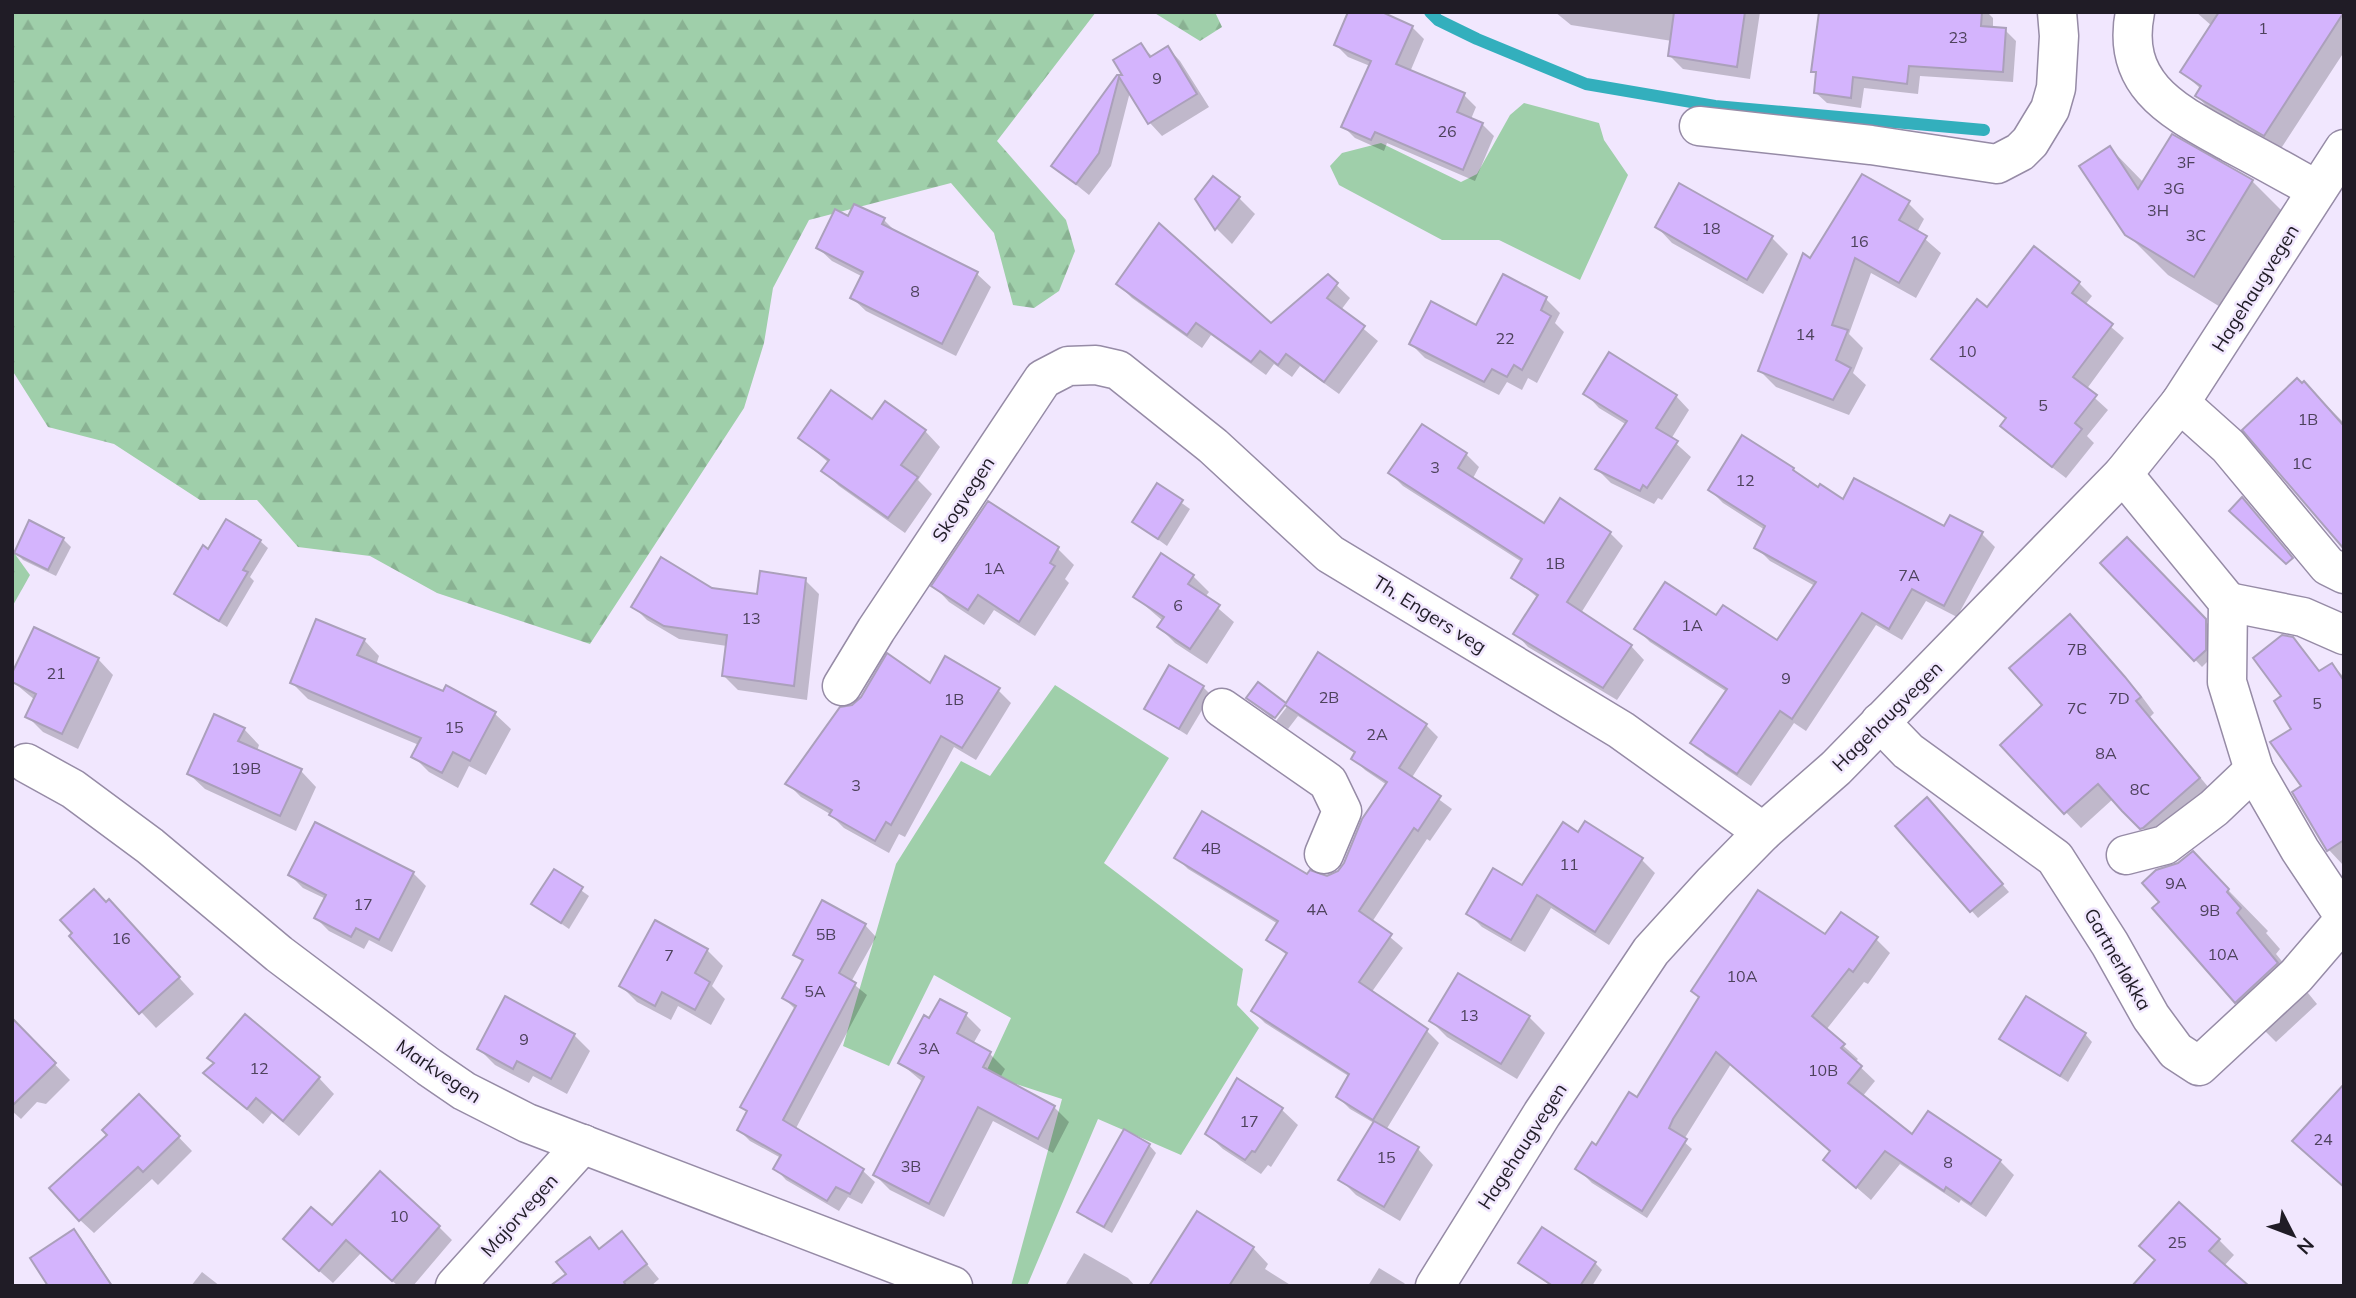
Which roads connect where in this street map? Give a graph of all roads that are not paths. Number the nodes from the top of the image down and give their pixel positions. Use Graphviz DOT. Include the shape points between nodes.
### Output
graph roads {
  1 [pos="2057,12"];
  2 [pos="2135,12"];
  3 [pos="1699,126"];
  4 [pos="2344,149"];
  5 [pos="2317,190"];
  6 [pos="1118,370"];
  7 [pos="2180,403"];
  8 [pos="2123,474"];
  9 [pos="2344,574"];
  10 [pos="2228,602"];
  11 [pos="2344,635"];
  12 [pos="842,686"];
  13 [pos="1222,708"];
  14 [pos="1881,722"];
  15 [pos="26,763"];
  16 [pos="2254,770"];
  17 [pos="1763,832"];
  18 [pos="1324,854"];
  19 [pos="2126,855"];
  20 [pos="2344,918"];
  21 [pos="583,1144"];
  22 [pos="455,1286"];
  23 [pos="953,1286"];
  24 [pos="1435,1286"];
  1 -- 3 [label="street" via="2056,88 2050,109 2030,142 1997,164"];
  2 -- 5 [label="street" via="2133,52 2153,93 2177,113"];
  4 -- 5 [label="street, Hagehaugvegen"];
  5 -- 7 [label="street, Hagehaugvegen"];
  6 -- 12 [label="street, Skogvegen" via="1068,366 1043,379"];
  6 -- 17 [label="street, Th. Engers veg" via="1213,446 1330,554 1621,730"];
  7 -- 8 [label="street, Hagehaugvegen"];
  7 -- 9 [label="street" via="2228,446 2328,566"];
  8 -- 10 [label="street"];
  8 -- 14 [label="street, Hagehaugvegen"];
  10 -- 11 [label="street" via="2304,617"];
  10 -- 16 [label="street, Gartnerløkka" via="2227,681"];
  13 -- 18 [label="street" via="1328,782 1342,810"];
  14 -- 17 [label="street, Hagehaugvegen"];
  14 -- 20 [label="street, Gartnerløkka" via="1908,751 2054,858 2079,891 2151,1017 2176,1051 2199,1066 2296,976"];
  15 -- 21 [label="street, Markvegen" via="73,789 150,846 279,954 455,1085 527,1123"];
  16 -- 19 [label="street" via="2165,845"];
  16 -- 20 [label="street, Gartnerløkka"];
  17 -- 24 [label="street, Hagehaugvegen" via="1651,951"];
  21 -- 22 [label="street, Majorvegen"];
  21 -- 23 [label="street, Markvegen"];
}
